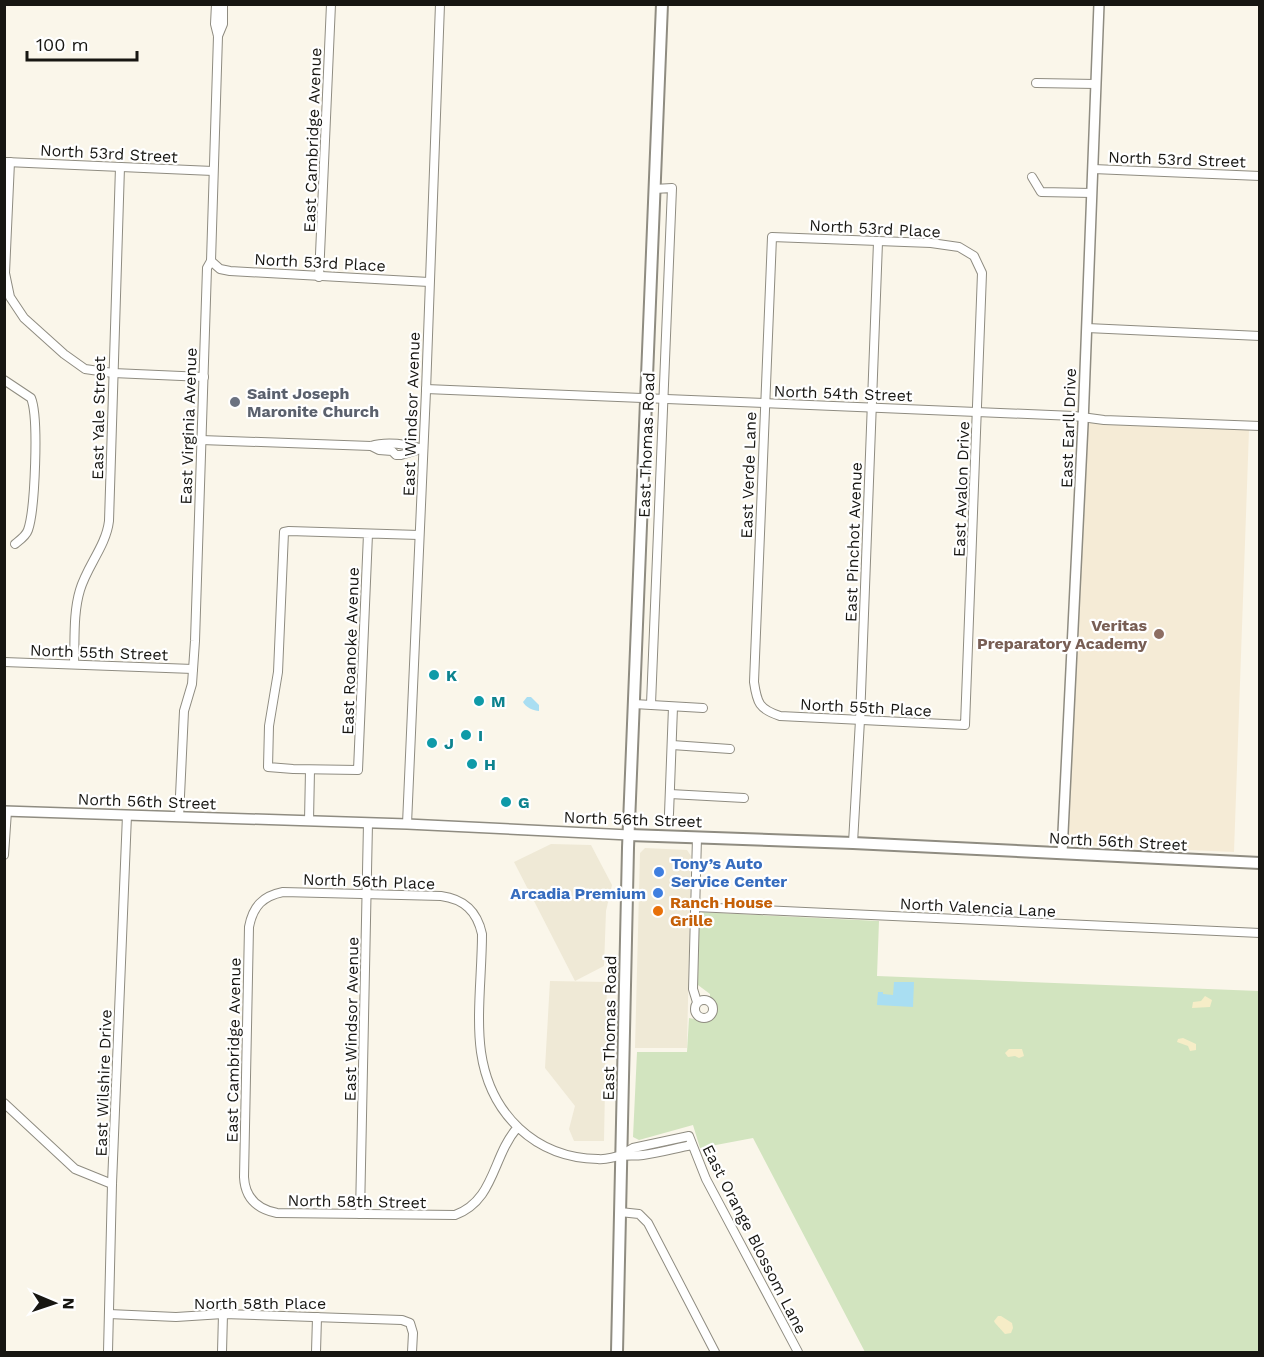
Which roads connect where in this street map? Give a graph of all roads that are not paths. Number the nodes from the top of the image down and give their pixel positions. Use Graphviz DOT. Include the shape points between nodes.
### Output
graph roads {
  1 [pos="216,4"];
  2 [pos="224,4"];
  3 [pos="331,4"];
  4 [pos="440,4"];
  5 [pos="662,4"];
  6 [pos="1099,4"];
  7 [pos="218,36"];
  8 [pos="1036,83"];
  9 [pos="1096,84"];
  10 [pos="7,162"];
  11 [pos="120,167"];
  12 [pos="1093,169"];
  13 [pos="213,171"];
  14 [pos="1260,176"];
  15 [pos="1032,177"];
  16 [pos="654,189"];
  17 [pos="1092,193"];
  18 [pos="772,237"];
  19 [pos="878,242"];
  20 [pos="974,255"];
  21 [pos="211,261"];
  22 [pos="320,277"];
  23 [pos="429,282"];
  24 [pos="1087,328"];
  25 [pos="1260,336"];
  26 [pos="112,373"];
  27 [pos="204,377"];
  28 [pos="4,380"];
  29 [pos="426,389"];
  30 [pos="646,399"];
  31 [pos="663,400"];
  32 [pos="765,403"];
  33 [pos="872,408"];
  34 [pos="977,412"];
  35 [pos="1083,416"];
  36 [pos="1260,426"];
  37 [pos="201,440"];
  38 [pos="423,449"];
  39 [pos="368,534"];
  40 [pos="419,536"];
  41 [pos="15,544"];
  42 [pos="4,662"];
  43 [pos="74,664"];
  44 [pos="193,669"];
  45 [pos="634,704"];
  46 [pos="651,704"];
  47 [pos="673,707"];
  48 [pos="702,708"];
  49 [pos="766,711"];
  50 [pos="860,720"];
  51 [pos="965,725"];
  52 [pos="672,746"];
  53 [pos="730,749"];
  54 [pos="310,770"];
  55 [pos="670,794"];
  56 [pos="744,798"];
  57 [pos="6,811"];
  58 [pos="669,814"];
  59 [pos="127,815"];
  60 [pos="179,817"];
  61 [pos="309,821"];
  62 [pos="368,823"];
  63 [pos="407,824"];
  64 [pos="629,835"];
  65 [pos="697,837"];
  66 [pos="853,843"];
  67 [pos="1062,853"];
  68 [pos="4,855"];
  69 [pos="1260,863"];
  70 [pos="367,894"];
  71 [pos="265,898"];
  72 [pos="695,907"];
  73 [pos="1260,933"];
  74 [pos="697,1002"];
  75 [pos="4,1103"];
  76 [pos="517,1128"];
  77 [pos="692,1145"];
  78 [pos="621,1155"];
  79 [pos="112,1184"];
  80 [pos="255,1204"];
  81 [pos="620,1212"];
  82 [pos="360,1214"];
  83 [pos="109,1314"];
  84 [pos="223,1314"];
  85 [pos="317,1317"];
  86 [pos="108,1353"];
  87 [pos="222,1353"];
  88 [pos="316,1353"];
  89 [pos="412,1353"];
  90 [pos="617,1353"];
  91 [pos="716,1353"];
  92 [pos="798,1353"];
  1 -- 7 [label="street, East Virginia Avenue"];
  2 -- 7 [label="street, East Virginia Avenue"];
  3 -- 22 [label="street, East Cambridge Avenue"];
  4 -- 23 [label="street, East Windsor Avenue"];
  5 -- 16 [label="main road, East Thomas Road"];
  6 -- 9 [label="street, East Earll Drive"];
  7 -- 13 [label="street, East Virginia Avenue"];
  8 -- 9 [label="street"];
  9 -- 12 [label="street, East Earll Drive"];
  10 -- 11 [label="street, North 53rd Street"];
  10 -- 26 [label="street" via="5,273 10,297 24,318 76,364"];
  11 -- 13 [label="street, North 53rd Street"];
  11 -- 26 [label="street, East Yale Street"];
  12 -- 14 [label="street, North 53rd Street"];
  12 -- 17 [label="street, East Earll Drive"];
  13 -- 21 [label="street, East Virginia Avenue"];
  15 -- 17 [label="street" via="1041,192"];
  16 -- 30 [label="main road, East Thomas Road"];
  16 -- 31 [label="street, East Thomas Road" via="672,188"];
  17 -- 24 [label="street, East Earll Drive"];
  18 -- 19 [label="street, North 53rd Place"];
  18 -- 32 [label="street, East Verde Lane"];
  19 -- 20 [label="street, North 53rd Place" via="931,243 959,247"];
  19 -- 33 [label="street, East Pinchot Avenue"];
  20 -- 34 [label="street, East Avalon Drive" via="982,273"];
  21 -- 22 [label="street, North 53rd Place" via="230,271"];
  21 -- 27 [label="street, East Virginia Avenue" via="207,268"];
  22 -- 23 [label="street, North 53rd Place"];
  23 -- 29 [label="street, East Windsor Avenue"];
  24 -- 25 [label="street"];
  24 -- 35 [label="street, East Earll Drive"];
  26 -- 27 [label="street"];
  26 -- 43 [label="street, East Yale Street" via="108,530 80,591"];
  27 -- 37 [label="street, East Virginia Avenue"];
  28 -- 41 [label="street" via="31,398 34,414 30,513 26,534"];
  29 -- 30 [label="street, North 54th Street"];
  29 -- 38 [label="street, East Windsor Avenue"];
  30 -- 31 [label="street, North 54th Street"];
  30 -- 45 [label="main road, East Thomas Road"];
  31 -- 32 [label="street, North 54th Street"];
  31 -- 46 [label="street, East Thomas Road"];
  32 -- 33 [label="street, North 54th Street"];
  32 -- 49 [label="street, East Verde Lane" via="754,682 757,700"];
  33 -- 34 [label="street, North 54th Street"];
  33 -- 50 [label="street, East Pinchot Avenue"];
  34 -- 35 [label="street, North 54th Street"];
  34 -- 51 [label="street, East Avalon Drive"];
  35 -- 36 [label="street, North 54th Street"];
  35 -- 67 [label="street, East Earll Drive"];
  37 -- 38 [label="street" via="371,446 380,450 392,448 396,455"];
  37 -- 44 [label="street, East Virginia Avenue"];
  38 -- 40 [label="street, East Windsor Avenue"];
  39 -- 40 [label="street"];
  39 -- 54 [label="street, East Roanoke Avenue" via="358,770"];
  39 -- 54 [label="street" via="284,532 278,672 269,726 268,767"];
  40 -- 63 [label="street, East Windsor Avenue"];
  42 -- 43 [label="street, North 55th Street"];
  43 -- 44 [label="street, North 55th Street"];
  44 -- 60 [label="street, East Virginia Avenue" via="184,711"];
  45 -- 46 [label="street"];
  45 -- 64 [label="main road, East Thomas Road"];
  46 -- 47 [label="street"];
  47 -- 48 [label="street"];
  47 -- 52 [label="street"];
  49 -- 50 [label="street, North 55th Place" via="780,716"];
  50 -- 51 [label="street, North 55th Place"];
  50 -- 66 [label="street, East Pinchot Avenue"];
  52 -- 53 [label="street"];
  52 -- 55 [label="street"];
  54 -- 61 [label="street"];
  55 -- 56 [label="street"];
  55 -- 58 [label="street"];
  57 -- 59 [label="street, North 56th Street"];
  57 -- 68 [label="street"];
  59 -- 60 [label="street, North 56th Street"];
  59 -- 79 [label="street, East Wilshire Drive"];
  60 -- 61 [label="street, North 56th Street"];
  61 -- 62 [label="street, North 56th Street"];
  62 -- 63 [label="street, North 56th Street"];
  62 -- 70 [label="street, East Windsor Avenue"];
  63 -- 64 [label="street, North 56th Street"];
  64 -- 65 [label="main road, North 56th Street"];
  64 -- 78 [label="main road, East Thomas Road"];
  65 -- 66 [label="main road, North 56th Street"];
  65 -- 72 [label="street"];
  66 -- 67 [label="main road, North 56th Street"];
  67 -- 69 [label="main road, North 56th Street"];
  70 -- 71 [label="street, North 56th Place" via="283,892"];
  70 -- 76 [label="street, North 56th Place" via="449,897 471,909 482,934 480,1037 484,1067 496,1098"];
  70 -- 82 [label="street, East Windsor Avenue"];
  71 -- 80 [label="street, East Cambridge Avenue" via="254,910 249,927 244,1177"];
  72 -- 73 [label="street, North Valencia Lane"];
  72 -- 74 [label="street" via="693,989"];
  75 -- 79 [label="street" via="75,1169"];
  76 -- 78 [label="street" via="571,1156 603,1159"];
  76 -- 82 [label="street, North 58th Street" via="508,1139 485,1192 461,1213"];
  77 -- 78 [label="street" via="644,1155"];
  77 -- 78 [label="street, East Orange Blossom Lane" via="689,1136 633,1148"];
  77 -- 92 [label="street, East Orange Blossom Lane"];
  78 -- 81 [label="main road, East Thomas Road"];
  79 -- 83 [label="street, East Wilshire Drive"];
  80 -- 82 [label="street, North 58th Street" via="277,1213"];
  81 -- 90 [label="main road, East Thomas Road"];
  81 -- 91 [label="street" via="639,1214 648,1223"];
  83 -- 84 [label="street, North 58th Place"];
  83 -- 86 [label="street, East Wilshire Drive"];
  84 -- 85 [label="street, North 58th Place"];
  84 -- 87 [label="street"];
  85 -- 88 [label="street"];
  85 -- 89 [label="street, North 58th Place" via="410,1323"];
}
